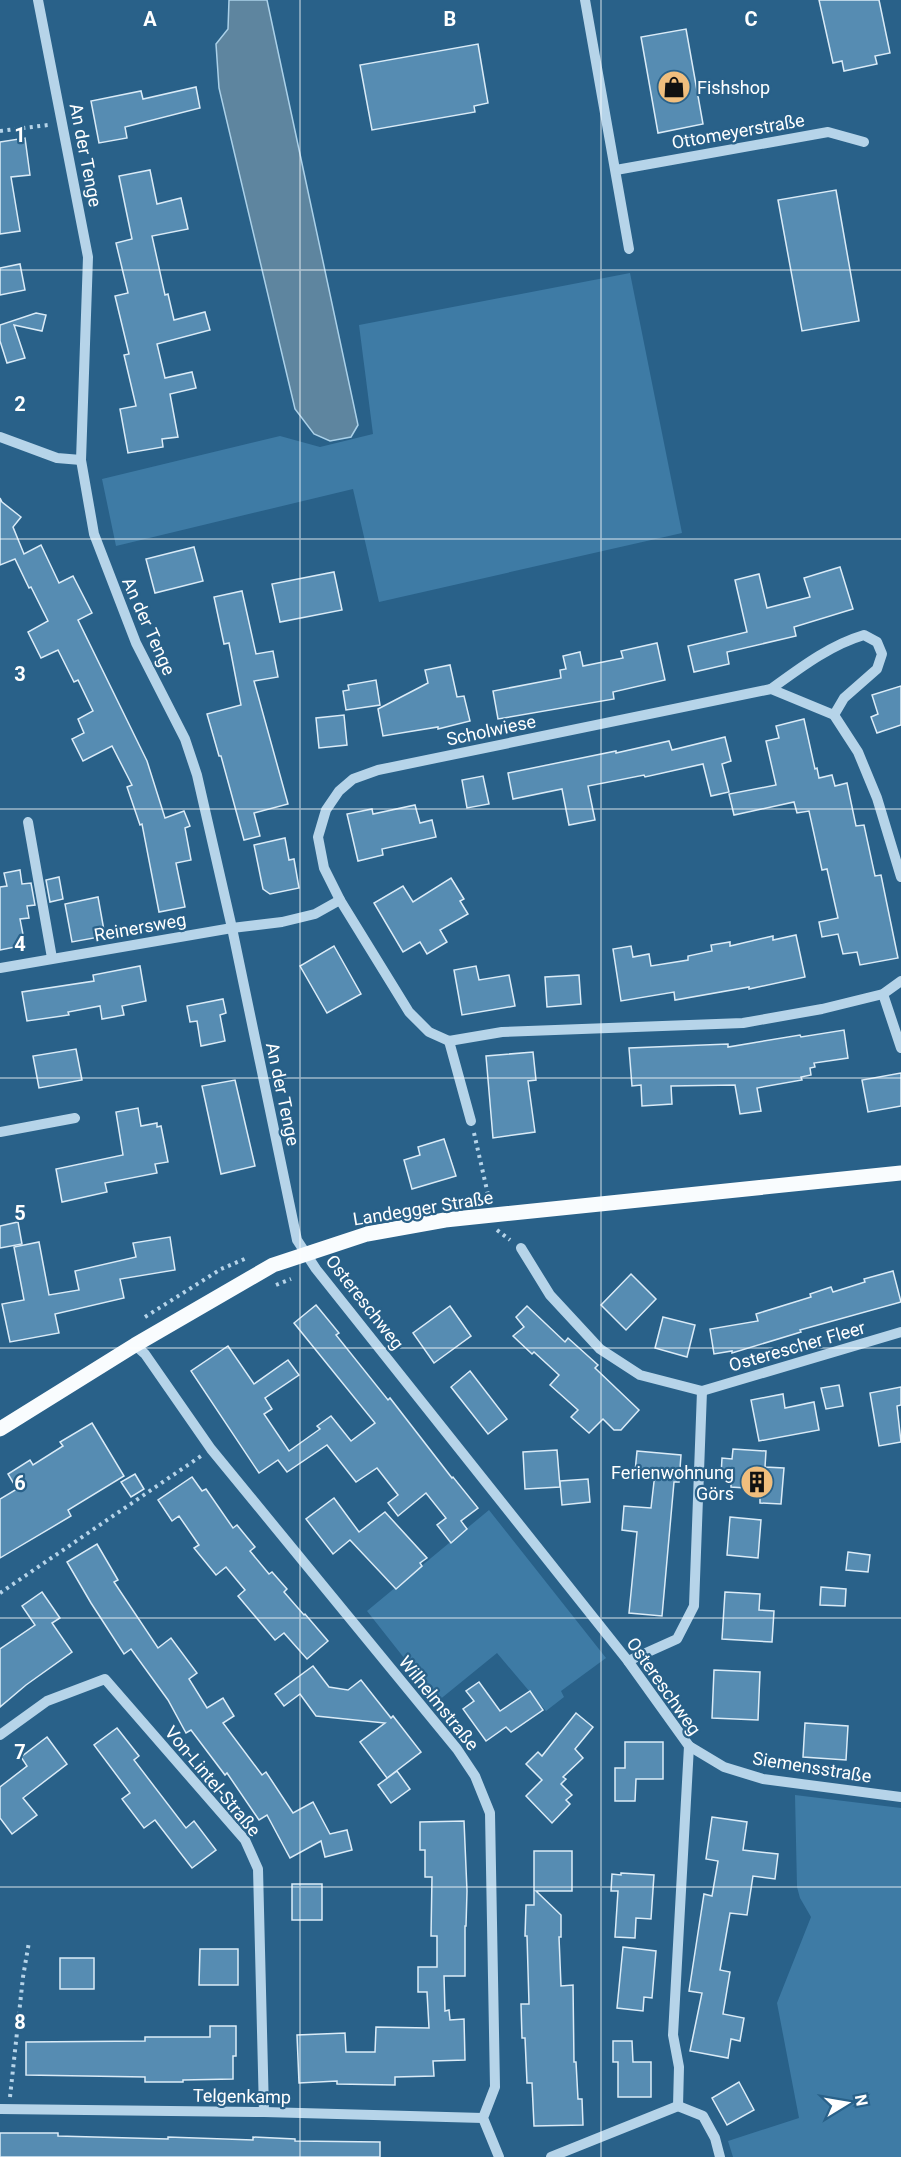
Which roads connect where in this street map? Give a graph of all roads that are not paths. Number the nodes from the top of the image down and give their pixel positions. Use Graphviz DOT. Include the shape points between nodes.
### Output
graph roads {
  1 [pos="38,0"];
  2 [pos="585,0"];
  3 [pos="864,142"];
  4 [pos="616,170"];
  5 [pos="629,249"];
  6 [pos="0,437"];
  7 [pos="81,460"];
  8 [pos="771,689"];
  9 [pos="834,715"];
  10 [pos="28,822"];
  11 [pos="901,877"];
  12 [pos="340,900"];
  13 [pos="232,928"];
  14 [pos="52,958"];
  15 [pos="0,968"];
  16 [pos="901,981"];
  17 [pos="883,994"];
  18 [pos="449,1041"];
  19 [pos="901,1048"];
  20 [pos="75,1118"];
  21 [pos="471,1121"];
  22 [pos="0,1132"];
  23 [pos="901,1173"];
  24 [pos="521,1248"];
  25 [pos="306,1253"];
  26 [pos="901,1332"];
  27 [pos="135,1345"];
  28 [pos="702,1391"];
  29 [pos="0,1429"];
  30 [pos="628,1661"];
  31 [pos="0,1735"];
  32 [pos="689,1746"];
  33 [pos="901,1797"];
  34 [pos="678,2106"];
  35 [pos="4,2109"];
  36 [pos="264,2112"];
  37 [pos="483,2118"];
  38 [pos="499,2157"];
  39 [pos="551,2157"];
  40 [pos="720,2157"];
  1 -- 7 [label="street, An der Tenge" via="88,257"];
  2 -- 4 [label="street"];
  3 -- 4 [label="street, Ottomeyerstraße" via="828,132"];
  4 -- 5 [label="street"];
  6 -- 7 [label="street" via="57,458"];
  7 -- 13 [label="street, An der Tenge" via="94,534 107,573 136,643 184,738 197,775"];
  8 -- 9 [label="street"];
  8 -- 9 [label="street, Scholwiese" via="814,658 864,635 877,642 882,654 877,669 844,698"];
  8 -- 12 [label="street, Scholwiese" via="378,770 352,779 326,810 318,837 324,868"];
  9 -- 11 [label="street" via="858,752 877,798"];
  10 -- 14 [label="street"];
  12 -- 13 [label="street" via="315,914"];
  12 -- 18 [label="street, Scholwiese" via="409,1012 429,1032"];
  13 -- 14 [label="street, Reinersweg"];
  13 -- 25 [label="street, An der Tenge" via="293,1223 297,1240"];
  14 -- 15 [label="street, Reinersweg"];
  16 -- 17 [label="street"];
  17 -- 18 [label="street" via="743,1023 502,1032"];
  17 -- 19 [label="street"];
  18 -- 21 [label="street"];
  20 -- 22 [label="street"];
  23 -- 25 [label="main road, Landegger Straße" via="445,1220 367,1234"];
  24 -- 28 [label="street" via="550,1295 600,1349 640,1375"];
  25 -- 27 [label="main road, Landegger Straße" via="273,1265"];
  25 -- 30 [label="street, Ostereschweg"];
  26 -- 28 [label="street, Osterescher Fleer"];
  27 -- 29 [label="main road, Landegger Straße"];
  27 -- 37 [label="street, Wilhelmstraße" via="211,1449 475,1776 490,1813 494,1965 495,2087"];
  28 -- 30 [label="street" via="694,1606 677,1639"];
  30 -- 32 [label="street, Ostereschweg"];
  31 -- 36 [label="street, Von-Lintel-Straße" via="47,1701 105,1678 244,1840 258,1869"];
  32 -- 33 [label="street, Siemensstraße" via="724,1767 763,1779"];
  32 -- 34 [label="street, Ostereschweg" via="673,2035 679,2067"];
  34 -- 39 [label="street"];
  34 -- 40 [label="street" via="703,2116"];
  35 -- 36 [label="street, Telgenkamp"];
  36 -- 37 [label="street, Telgenkamp"];
  37 -- 38 [label="street"];
}
